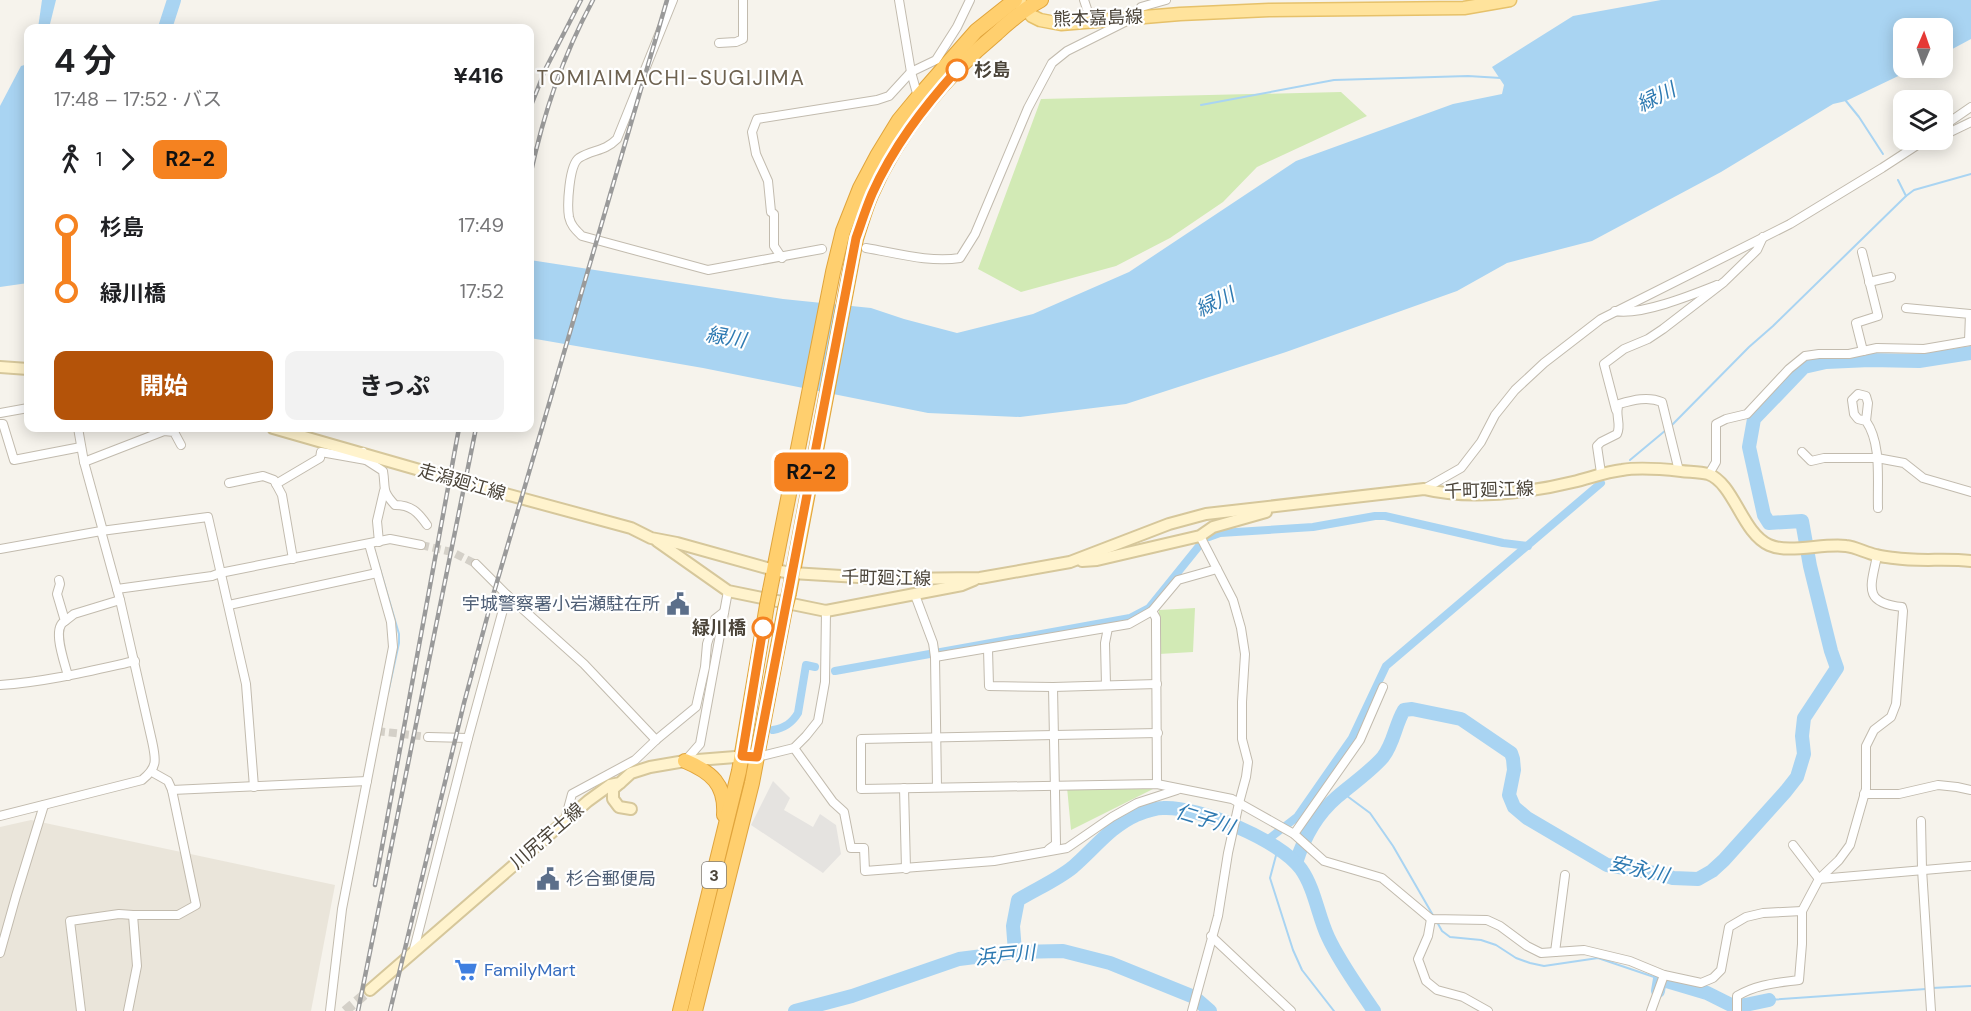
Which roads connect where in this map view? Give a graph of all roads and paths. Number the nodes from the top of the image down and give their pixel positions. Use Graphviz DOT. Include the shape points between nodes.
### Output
graph roads {
  1 [pos="673,0"];
  2 [pos="743,0"];
  3 [pos="899,0"];
  4 [pos="970,0"];
  5 [pos="1041,0"];
  6 [pos="1084,0"];
  7 [pos="1166,0"];
  8 [pos="1510,0"];
  9 [pos="1019,3"];
  10 [pos="1135,17"];
  11 [pos="1095,21"];
  12 [pos="719,43"];
  13 [pos="911,72"];
  14 [pos="918,97"];
  15 [pos="1971,108"];
  16 [pos="1953,120"];
  17 [pos="1971,122"];
  18 [pos="1953,131"];
  19 [pos="1908,150"];
  20 [pos="1763,237"];
  21 [pos="866,248"];
  22 [pos="822,249"];
  23 [pos="1862,252"];
  24 [pos="782,258"];
  25 [pos="1891,277"];
  26 [pos="1724,282"];
  27 [pos="1869,282"];
  28 [pos="1906,308"];
  29 [pos="1615,311"];
  30 [pos="1970,341"];
  31 [pos="1863,351"];
  32 [pos="0,367"];
  33 [pos="24,369"];
  34 [pos="24,409"];
  35 [pos="1616,410"];
  36 [pos="0,412"];
  37 [pos="1866,421"];
  38 [pos="0,424"];
  39 [pos="79,432"];
  40 [pos="161,432"];
  41 [pos="174,432"];
  42 [pos="286,432"];
  43 [pos="181,445"];
  44 [pos="81,447"];
  45 [pos="1802,452"];
  46 [pos="365,456"];
  47 [pos="1877,458"];
  48 [pos="84,462"];
  49 [pos="1679,471"];
  50 [pos="1601,473"];
  51 [pos="1708,474"];
  52 [pos="229,483"];
  53 [pos="276,484"];
  54 [pos="1424,489"];
  55 [pos="384,491"];
  56 [pos="1971,492"];
  57 [pos="1291,504"];
  58 [pos="1878,508"];
  59 [pos="427,525"];
  60 [pos="102,531"];
  61 [pos="1200,536"];
  62 [pos="651,538"];
  63 [pos="379,542"];
  64 [pos="369,544"];
  65 [pos="421,544"];
  66 [pos="0,549"];
  67 [pos="1877,556"];
  68 [pos="293,559"];
  69 [pos="1971,561"];
  70 [pos="1070,562"];
  71 [pos="476,564"];
  72 [pos="775,565"];
  73 [pos="1217,568"];
  74 [pos="792,569"];
  75 [pos="220,573"];
  76 [pos="377,573"];
  77 [pos="980,578"];
  78 [pos="59,580"];
  79 [pos="117,590"];
  80 [pos="728,591"];
  81 [pos="507,595"];
  82 [pos="915,595"];
  83 [pos="120,600"];
  84 [pos="229,605"];
  85 [pos="826,611"];
  86 [pos="1152,611"];
  87 [pos="724,612"];
  88 [pos="65,621"];
  89 [pos="1108,628"];
  90 [pos="988,649"];
  91 [pos="935,657"];
  92 [pos="135,661"];
  93 [pos="68,676"];
  94 [pos="1157,684"];
  95 [pos="0,685"];
  96 [pos="1106,685"];
  97 [pos="1053,687"];
  98 [pos="1383,687"];
  99 [pos="1158,733"];
  100 [pos="1054,734"];
  101 [pos="428,737"];
  102 [pos="936,737"];
  103 [pos="468,738"];
  104 [pos="656,740"];
  105 [pos="794,748"];
  106 [pos="742,756"];
  107 [pos="757,757"];
  108 [pos="685,761"];
  109 [pos="152,772"];
  110 [pos="366,781"];
  111 [pos="620,783"];
  112 [pos="1157,783"];
  113 [pos="1055,786"];
  114 [pos="254,787"];
  115 [pos="937,787"];
  116 [pos="904,788"];
  117 [pos="172,790"];
  118 [pos="1180,790"];
  119 [pos="1971,790"];
  120 [pos="1864,794"];
  121 [pos="1239,802"];
  122 [pos="44,806"];
  123 [pos="631,809"];
  124 [pos="0,816"];
  125 [pos="565,821"];
  126 [pos="1921,821"];
  127 [pos="1294,834"];
  128 [pos="723,838"];
  129 [pos="1793,845"];
  130 [pos="1042,852"];
  131 [pos="1971,866"];
  132 [pos="906,869"];
  133 [pos="1922,869"];
  134 [pos="1565,875"];
  135 [pos="1819,879"];
  136 [pos="1802,911"];
  137 [pos="133,915"];
  138 [pos="1431,919"];
  139 [pos="1211,936"];
  140 [pos="1555,952"];
  141 [pos="0,953"];
  142 [pos="413,953"];
  143 [pos="1664,975"];
  144 [pos="370,990"];
  145 [pos="81,1011"];
  146 [pos="128,1011"];
  147 [pos="330,1011"];
  148 [pos="680,1011"];
  149 [pos="695,1011"];
  150 [pos="1192,1011"];
  151 [pos="1291,1011"];
  152 [pos="1488,1011"];
  153 [pos="1651,1011"];
  154 [pos="1737,1011"];
  155 [pos="1931,1011"];
  1 -- 24 [label="street" via="617,139 609,148 578,159 573,166 569,218 582,236 708,270"];
  2 -- 12 [label="street" via="743,39"];
  3 -- 13 [label="street"];
  4 -- 13 [label="street" via="936,60"];
  5 -- 9 [label="highway, 3"];
  6 -- 11 [label="street"];
  7 -- 10 [label="street" via="1141,7"];
  8 -- 10 [label="main road, 熊本嘉島線" via="1464,8 1269,10"];
  9 -- 11 [label="main road, 熊本嘉島線" via="1040,20 1060,24"];
  9 -- 14 [label="highway, 3" via="976,31"];
  9 -- 74 [label="highway, 3" via="906,132 871,195 856,238"];
  10 -- 11 [label="main road, 熊本嘉島線"];
  10 -- 21 [label="street" via="1067,51 1052,63 1028,108 975,234 960,258 950,260"];
  13 -- 14 [label="street"];
  13 -- 24 [label="street" via="889,96 877,100 757,119 752,132 756,154 768,181 774,246"];
  14 -- 72 [label="highway, 3" via="899,120 860,188 843,231"];
  15 -- 16 [label="street"];
  17 -- 18 [label="street"];
  19 -- 20 [label="street" via="1850,189"];
  20 -- 26 [label="street" via="1757,250"];
  20 -- 29 [label="street"];
  22 -- 24 [label="street"];
  23 -- 27 [label="street"];
  25 -- 27 [label="street"];
  26 -- 29 [label="street" via="1627,314"];
  26 -- 35 [label="street" via="1663,329 1604,364"];
  27 -- 31 [label="street" via="1878,316 1856,323"];
  28 -- 30 [label="street" via="1970,314"];
  29 -- 54 [label="street" via="1544,363 1515,390 1461,468"];
  30 -- 31 [label="street" via="1924,349"];
  31 -- 51 [label="street" via="1806,356 1747,414 1716,424 1716,462"];
  32 -- 33 [label="main road"];
  34 -- 36 [label="street"];
  35 -- 49 [label="street" via="1619,404 1637,399 1662,402"];
  35 -- 50 [label="street" via="1620,429 1597,446"];
  37 -- 47 [label="street" via="1872,429"];
  38 -- 44 [label="street" via="14,460"];
  39 -- 44 [label="street"];
  40 -- 48 [label="street"];
  41 -- 43 [label="street"];
  42 -- 46 [label="main road, 走潟廻江線"];
  44 -- 48 [label="street"];
  45 -- 47 [label="street" via="1811,461"];
  46 -- 53 [label="street" via="321,452 311,465"];
  46 -- 55 [label="street" via="383,471"];
  46 -- 62 [label="main road, 走潟廻江線" via="631,528"];
  47 -- 56 [label="street" via="1904,463 1923,478"];
  47 -- 58 [label="street"];
  48 -- 60 [label="street"];
  49 -- 50 [label="main road, 千町廻江線" via="1625,469"];
  49 -- 51 [label="main road, 千町廻江線"];
  50 -- 54 [label="main road, 千町廻江線" via="1574,482 1485,494"];
  51 -- 67 [label="main road" via="1726,490 1760,541 1772,547 1844,545"];
  52 -- 53 [label="street" via="263,476"];
  53 -- 68 [label="street" via="282,495"];
  54 -- 57 [label="main road, 千町廻江線"];
  55 -- 59 [label="street" via="395,505 406,505"];
  55 -- 63 [label="street" via="377,521"];
  57 -- 61 [label="main road" via="1213,527"];
  57 -- 70 [label="main road, 千町廻江線" via="1176,521"];
  60 -- 66 [label="street"];
  60 -- 75 [label="street" via="208,517"];
  60 -- 79 [label="street"];
  61 -- 70 [label="main road" via="1097,560"];
  61 -- 73 [label="street"];
  62 -- 72 [label="main road, 走潟廻江線"];
  62 -- 80 [label="main road, 走潟廻江線"];
  63 -- 64 [label="street"];
  63 -- 65 [label="street" via="390,539"];
  64 -- 68 [label="street"];
  64 -- 76 [label="street"];
  67 -- 69 [label="main road"];
  67 -- 120 [label="street" via="1872,594 1880,602 1902,607 1904,611 1896,704 1891,717 1868,740"];
  68 -- 75 [label="street"];
  70 -- 77 [label="main road, 千町廻江線"];
  71 -- 81 [label="street"];
  72 -- 74 [label="main road, 走潟廻江線"];
  72 -- 106 [label="highway, 3, bridge"];
  73 -- 86 [label="street" via="1178,580"];
  73 -- 121 [label="street" via="1233,600 1245,654 1242,739 1248,762"];
  74 -- 77 [label="main road, 千町廻江線" via="891,579"];
  74 -- 107 [label="highway, 3, bridge"];
  75 -- 79 [label="street"];
  75 -- 84 [label="street"];
  76 -- 84 [label="street"];
  76 -- 110 [label="street" via="391,622 393,647"];
  77 -- 82 [label="main road, 千町廻江線"];
  78 -- 88 [label="street" via="57,594"];
  79 -- 83 [label="street"];
  80 -- 85 [label="main road, 走潟廻江線"];
  80 -- 87 [label="street"];
  81 -- 103 [label="street"];
  81 -- 104 [label="street" via="584,664"];
  82 -- 85 [label="main road, 千町廻江線"];
  82 -- 91 [label="street"];
  83 -- 88 [label="street" via="74,614"];
  83 -- 92 [label="street"];
  84 -- 114 [label="street" via="248,697"];
  85 -- 105 [label="street" via="821,711 818,721"];
  86 -- 89 [label="street" via="1129,624"];
  86 -- 94 [label="street" via="1156,618"];
  87 -- 104 [label="street" via="716,619 708,642 696,707"];
  87 -- 108 [label="street" via="700,744"];
  88 -- 93 [label="street" via="58,630"];
  89 -- 90 [label="street"];
  89 -- 96 [label="street"];
  90 -- 91 [label="street"];
  90 -- 97 [label="street" via="989,686"];
  91 -- 102 [label="street"];
  92 -- 93 [label="street"];
  92 -- 109 [label="street" via="156,760"];
  93 -- 95 [label="street"];
  94 -- 96 [label="street"];
  94 -- 99 [label="street"];
  96 -- 97 [label="street"];
  97 -- 100 [label="street"];
  98 -- 127 [label="street" via="1360,740"];
  99 -- 100 [label="street"];
  99 -- 112 [label="street"];
  100 -- 102 [label="street"];
  100 -- 113 [label="street"];
  101 -- 103 [label="street"];
  102 -- 115 [label="street"];
  102 -- 116 [label="street" via="861,739 861,789"];
  103 -- 142 [label="street"];
  104 -- 125 [label="street" via="635,760 572,794"];
  105 -- 107 [label="street"];
  105 -- 132 [label="street" via="844,812 851,849 864,848 865,871"];
  106 -- 107 [label="main road, 川尻宇土線"];
  106 -- 108 [label="main road, 川尻宇土線"];
  106 -- 128 [label="highway, 3"];
  107 -- 149 [label="highway, 3"];
  108 -- 111 [label="main road, 川尻宇土線" via="631,773"];
  108 -- 128 [label="highway" via="708,772 718,784 723,795"];
  109 -- 117 [label="street" via="168,781"];
  109 -- 122 [label="street" via="142,780"];
  110 -- 114 [label="street"];
  110 -- 147 [label="street" via="342,909"];
  111 -- 123 [label="main road" via="614,789 613,799 619,807"];
  111 -- 125 [label="main road, 川尻宇土線" via="610,785"];
  112 -- 113 [label="street"];
  112 -- 118 [label="street"];
  113 -- 115 [label="street"];
  113 -- 130 [label="street" via="1056,844"];
  114 -- 117 [label="street"];
  115 -- 116 [label="street"];
  116 -- 132 [label="street"];
  117 -- 137 [label="street" via="196,905 178,915"];
  118 -- 121 [label="street"];
  118 -- 130 [label="street" via="1137,803 1067,848"];
  119 -- 120 [label="street" via="1938,785 1899,794"];
  120 -- 135 [label="street" via="1850,845"];
  121 -- 127 [label="street"];
  121 -- 139 [label="street"];
  122 -- 124 [label="street"];
  122 -- 141 [label="street"];
  125 -- 142 [label="main road, 川尻宇土線"];
  126 -- 133 [label="street"];
  127 -- 138 [label="street" via="1324,861 1382,878"];
  128 -- 148 [label="highway, 3"];
  129 -- 135 [label="street"];
  130 -- 132 [label="street"];
  131 -- 133 [label="street"];
  133 -- 135 [label="street"];
  133 -- 155 [label="street"];
  134 -- 140 [label="street"];
  135 -- 136 [label="street"];
  136 -- 143 [label="street" via="1764,913 1729,927 1721,970 1713,978 1701,983"];
  136 -- 154 [label="street" via="1798,980 1744,992 1737,996"];
  137 -- 145 [label="street" via="70,921"];
  137 -- 146 [label="street" via="137,966"];
  138 -- 140 [label="street" via="1487,920 1541,953"];
  138 -- 152 [label="street" via="1418,958 1426,981 1437,990 1463,997"];
  139 -- 150 [label="street"];
  139 -- 151 [label="street"];
  140 -- 143 [label="street" via="1584,950 1630,961"];
  142 -- 144 [label="main road, 川尻宇土線"];
  143 -- 153 [label="street"];
}
